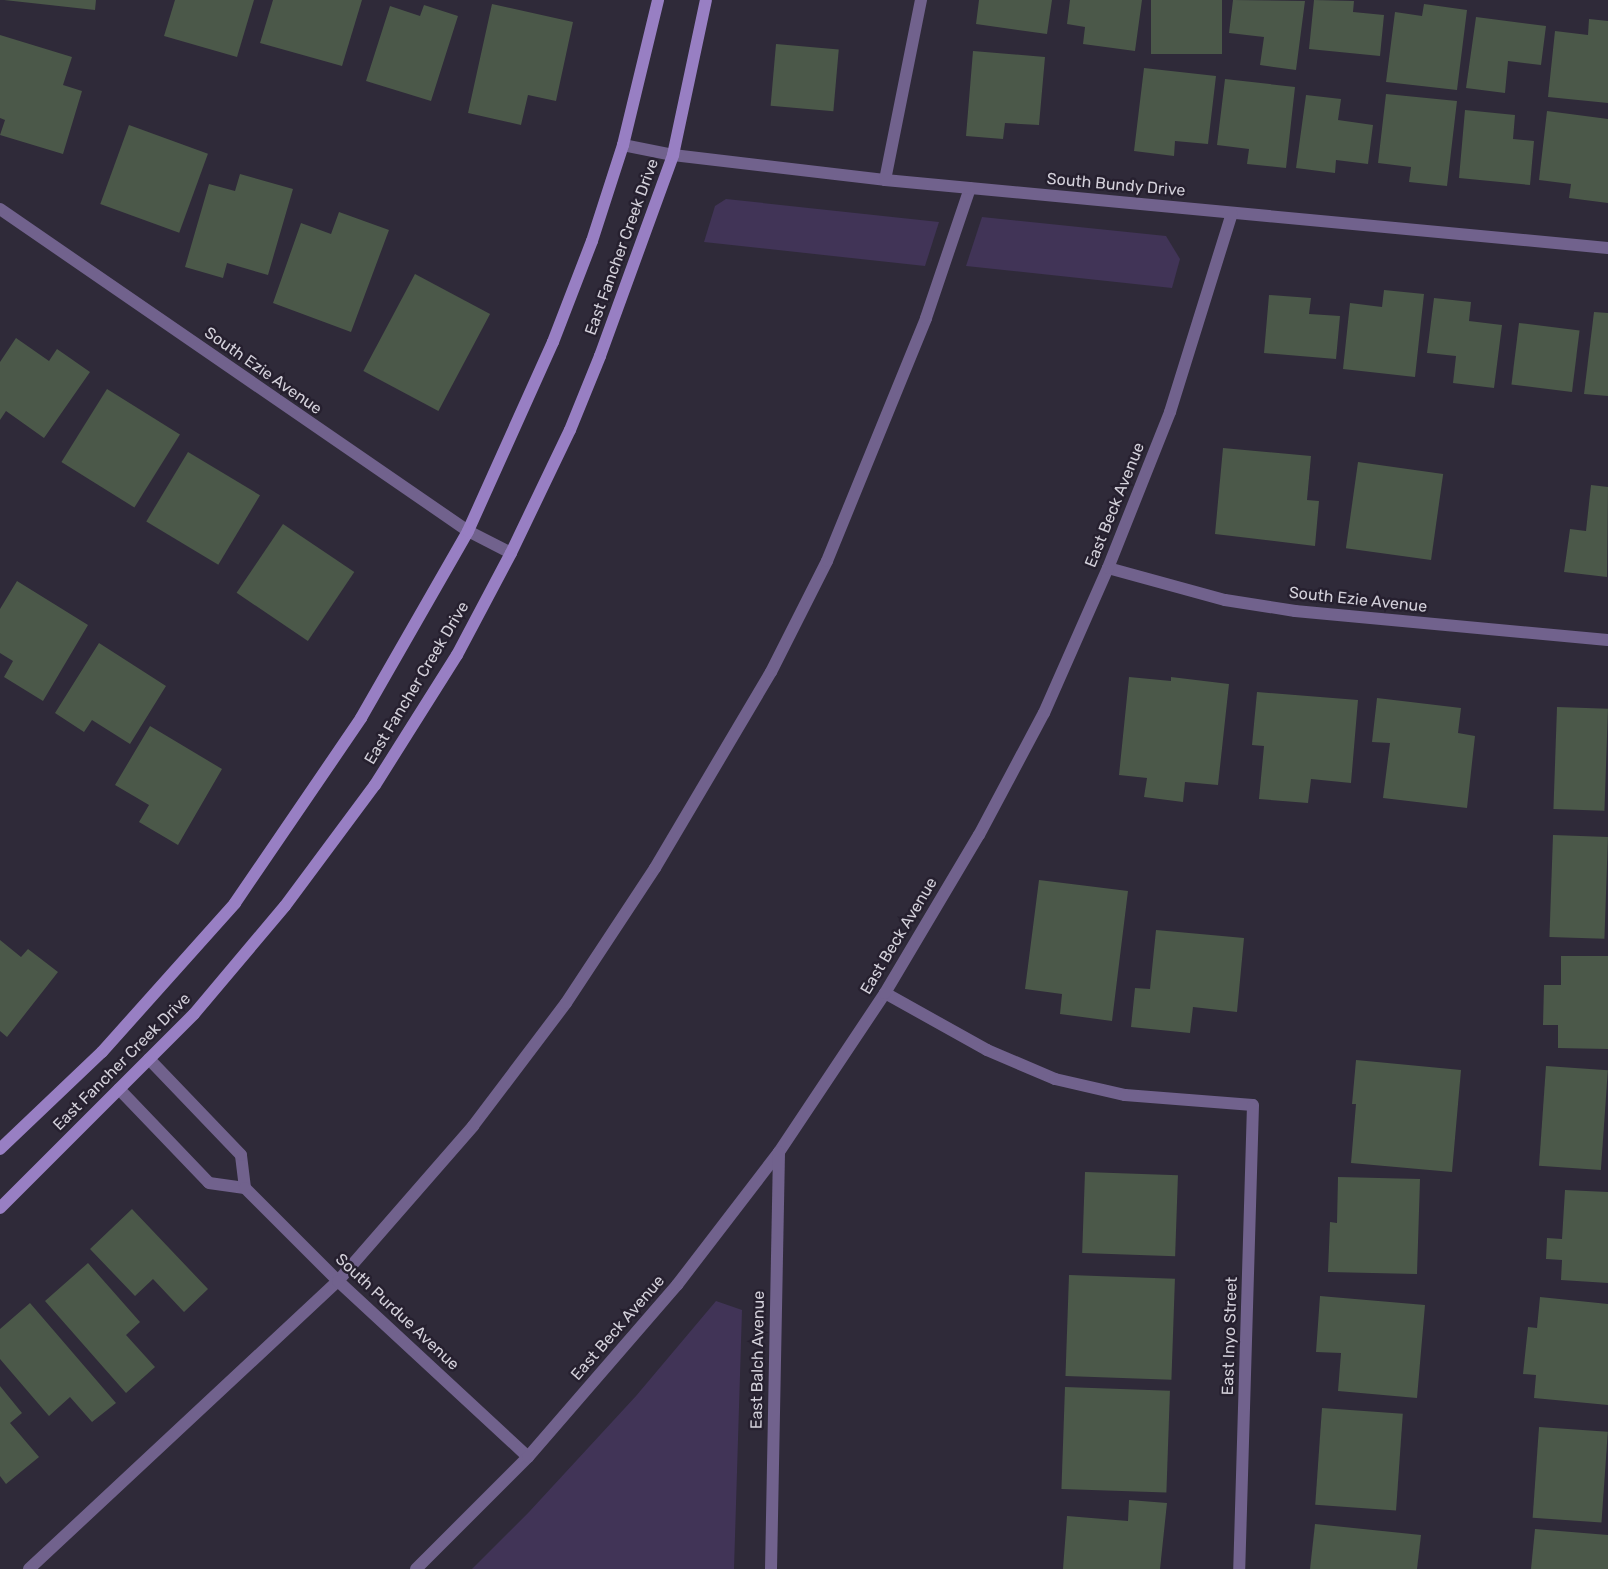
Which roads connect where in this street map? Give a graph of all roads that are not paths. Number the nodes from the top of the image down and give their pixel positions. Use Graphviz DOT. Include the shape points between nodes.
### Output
graph roads {
  1 [pos="658,0"];
  2 [pos="706,0"];
  3 [pos="921,0"];
  4 [pos="623,146"];
  5 [pos="673,155"];
  6 [pos="885,180"];
  7 [pos="970,188"];
  8 [pos="0,209"];
  9 [pos="1232,213"];
  10 [pos="1608,248"];
  11 [pos="468,531"];
  12 [pos="511,553"];
  13 [pos="1108,568"];
  14 [pos="1608,640"];
  15 [pos="885,993"];
  16 [pos="149,1059"];
  17 [pos="118,1089"];
  18 [pos="0,1149"];
  19 [pos="779,1152"];
  20 [pos="245,1188"];
  21 [pos="0,1208"];
  22 [pos="339,1281"];
  23 [pos="528,1457"];
  24 [pos="29,1569"];
  25 [pos="416,1569"];
  26 [pos="771,1569"];
  27 [pos="1239,1569"];
  1 -- 4 [label="street, East Fancher Creek Drive"];
  2 -- 5 [label="street, East Fancher Creek Drive"];
  3 -- 6 [label="street"];
  4 -- 5 [label="street, South Bundy Drive"];
  4 -- 11 [label="street, East Fancher Creek Drive" via="553,342"];
  5 -- 6 [label="street, South Bundy Drive"];
  5 -- 12 [label="street, East Fancher Creek Drive" via="599,361"];
  6 -- 7 [label="street, South Bundy Drive"];
  7 -- 9 [label="street, South Bundy Drive"];
  7 -- 22 [label="street" via="926,318 855,495 827,561 771,672 655,868 566,1003 473,1126"];
  8 -- 11 [label="street, South Ezie Avenue"];
  9 -- 10 [label="street, South Bundy Drive"];
  9 -- 13 [label="street, East Beck Avenue" via="1170,412"];
  11 -- 12 [label="street, South Ezie Avenue"];
  11 -- 18 [label="street, East Fancher Creek Drive" via="361,718 235,903 102,1052"];
  12 -- 16 [label="street, East Fancher Creek Drive" via="457,655 375,785 285,906 194,1014"];
  13 -- 14 [label="street, South Ezie Avenue" via="1215,597 1295,611"];
  13 -- 15 [label="street, East Beck Avenue" via="1033,733 980,835"];
  15 -- 19 [label="street, East Beck Avenue"];
  15 -- 27 [label="street, East Inyo Street" via="987,1050 1055,1079 1125,1095 1254,1105"];
  16 -- 17 [label="street, East Fancher Creek Drive"];
  16 -- 20 [label="street" via="241,1155"];
  17 -- 20 [label="street" via="209,1183"];
  17 -- 21 [label="street, East Fancher Creek Drive"];
  19 -- 23 [label="street, East Beck Avenue" via="677,1286"];
  19 -- 26 [label="street, East Balch Avenue"];
  20 -- 22 [label="street, South Purdue Avenue"];
  22 -- 23 [label="street, South Purdue Avenue"];
  22 -- 24 [label="street"];
  23 -- 25 [label="street, East Beck Avenue"];
}
